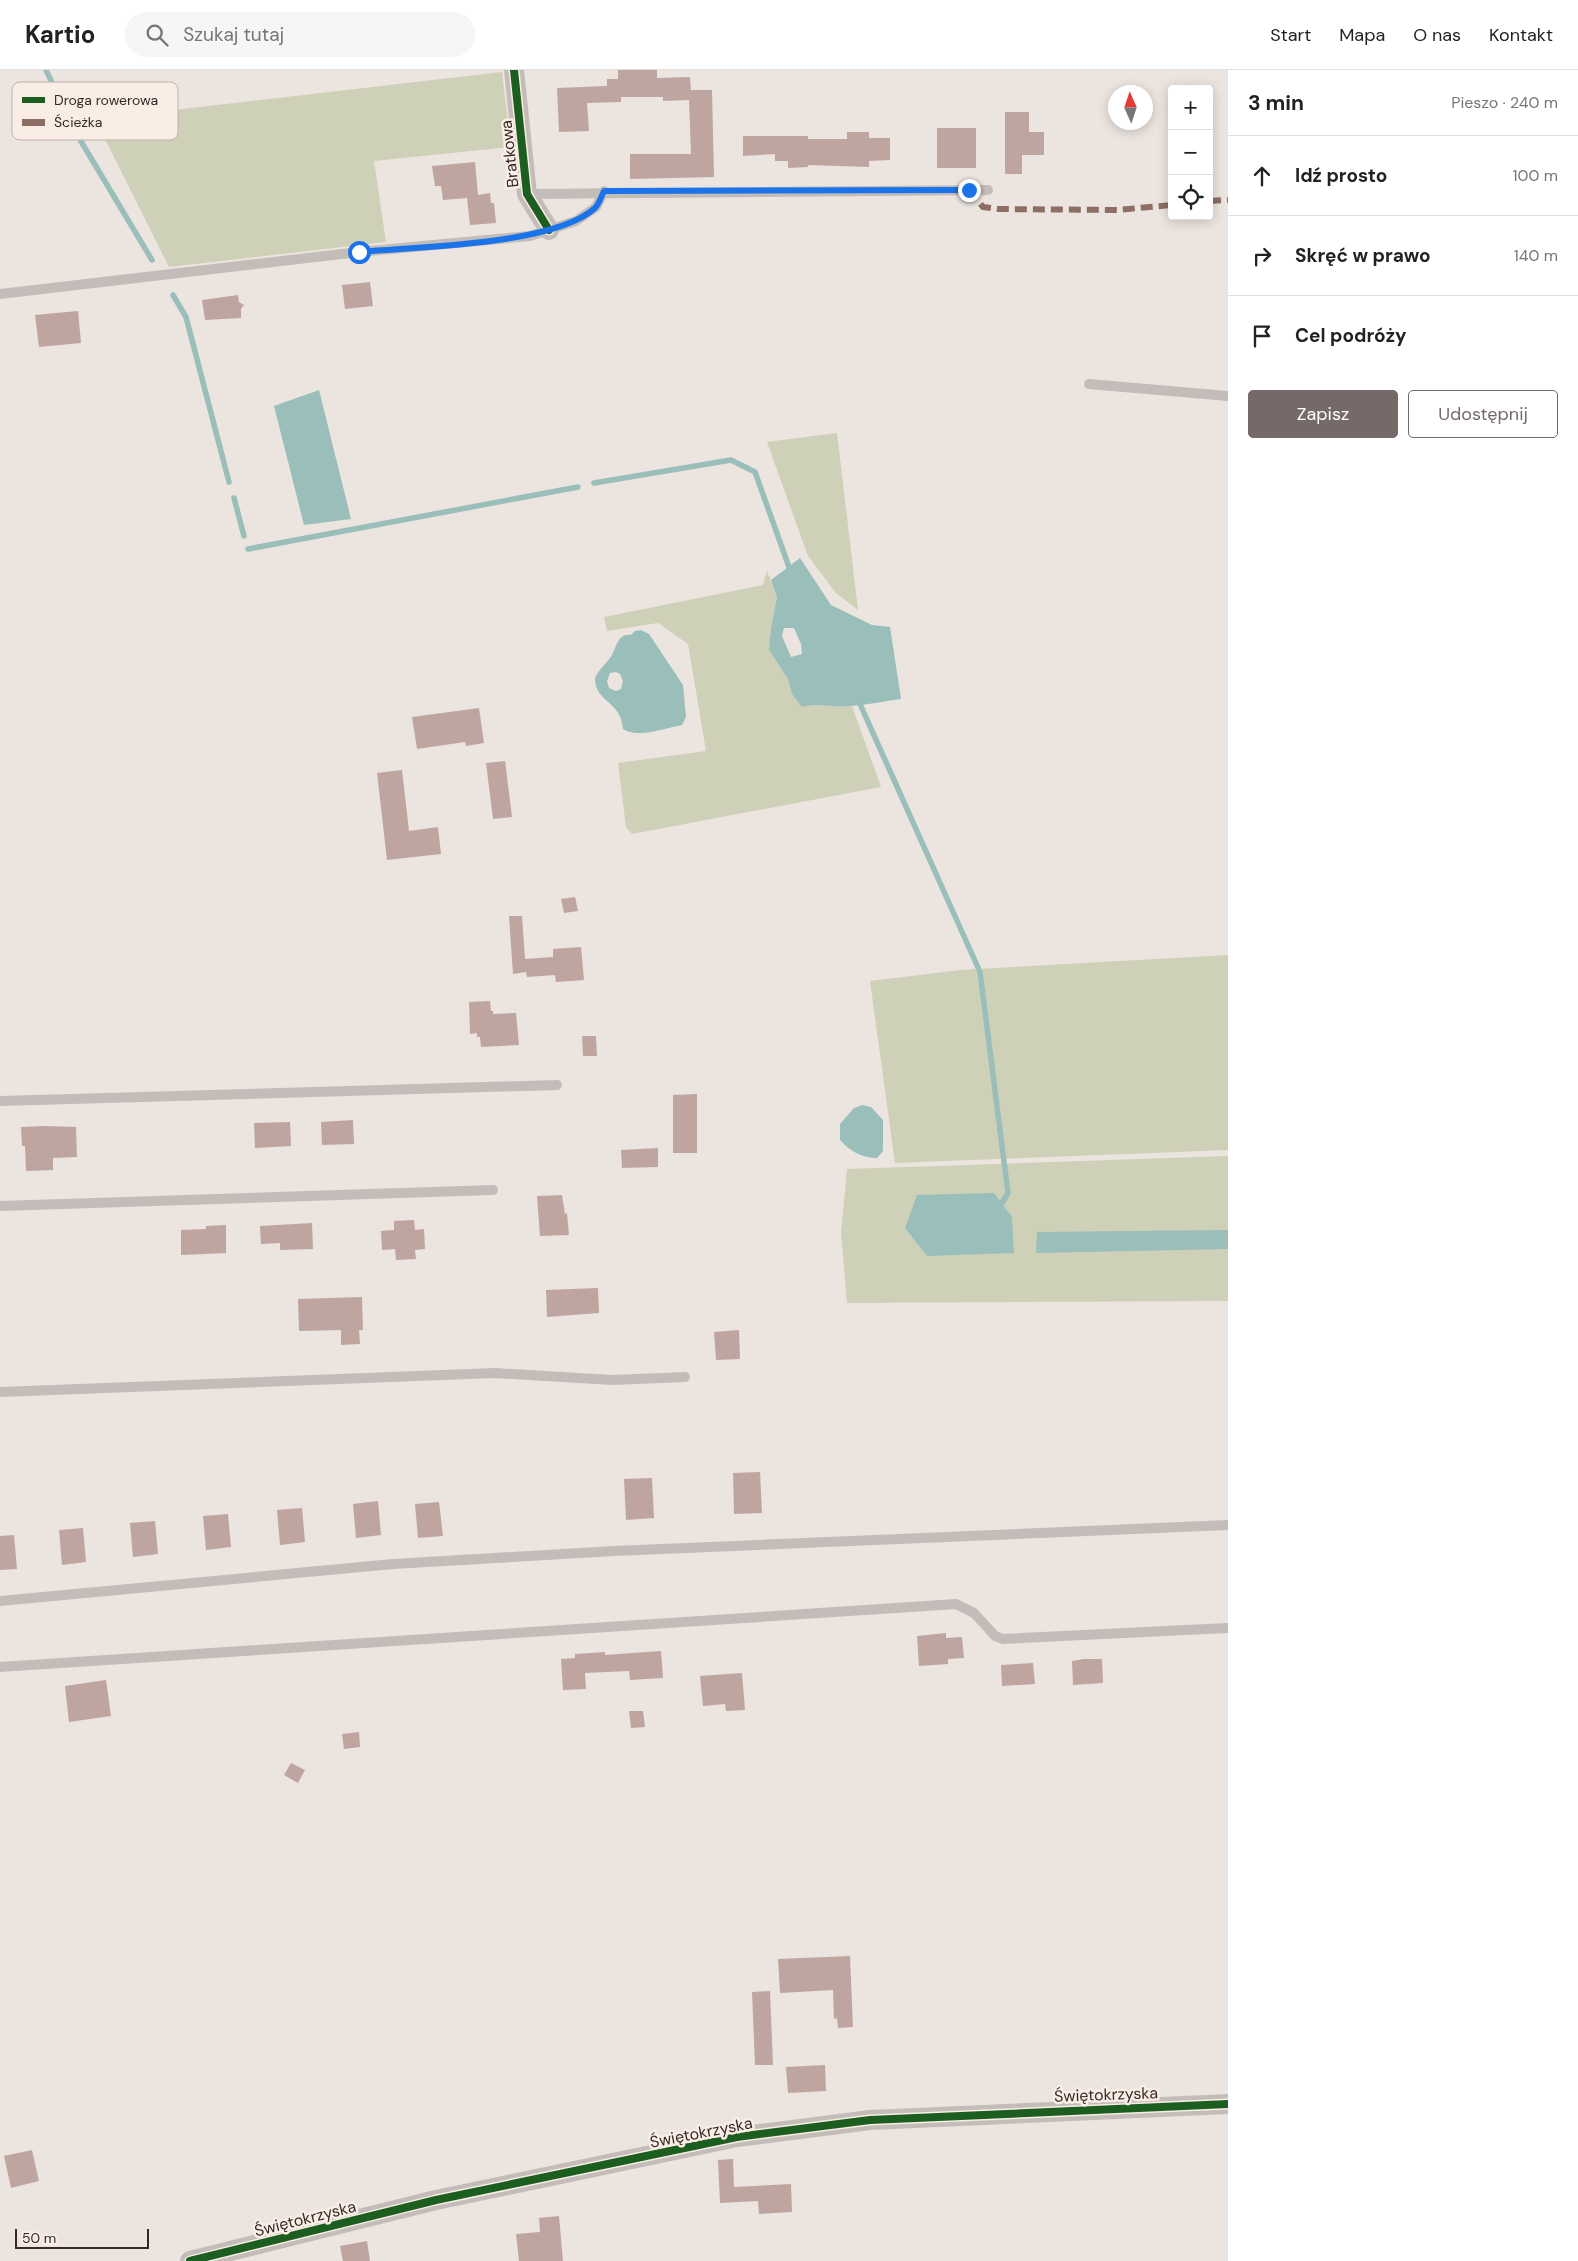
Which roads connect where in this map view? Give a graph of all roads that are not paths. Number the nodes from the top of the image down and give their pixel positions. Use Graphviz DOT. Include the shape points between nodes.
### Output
graph roads {
  1 [pos="514,70"];
  2 [pos="988,190"];
  3 [pos="604,191"];
  4 [pos="527,194"];
  5 [pos="549,230"];
  6 [pos="0,294"];
  7 [pos="1088,384"];
  8 [pos="1228,396"];
  9 [pos="557,1085"];
  10 [pos="0,1102"];
  11 [pos="493,1190"];
  12 [pos="0,1206"];
  13 [pos="685,1377"];
  14 [pos="0,1392"];
  15 [pos="1228,1525"];
  16 [pos="0,1601"];
  17 [pos="1228,1628"];
  18 [pos="0,1667"];
  19 [pos="1228,2104"];
  20 [pos="190,2261"];
  1 -- 4 [label="street, Bratkowa"];
  2 -- 3 [label="lane"];
  3 -- 4 [label="lane"];
  3 -- 5 [label="lane" via="596,207 576,221"];
  4 -- 5 [label="street, Bratkowa"];
  5 -- 6 [label="lane" via="511,238 359,252"];
  7 -- 8 [label="lane"];
  9 -- 10 [label="lane"];
  11 -- 12 [label="lane"];
  13 -- 14 [label="lane" via="612,1380 495,1373"];
  15 -- 16 [label="lane" via="614,1551 393,1564"];
  17 -- 18 [label="lane" via="1003,1639 995,1636 974,1614 956,1604"];
  19 -- 20 [label="street, Świętokrzyska" via="870,2120 737,2137 436,2200"];
}
